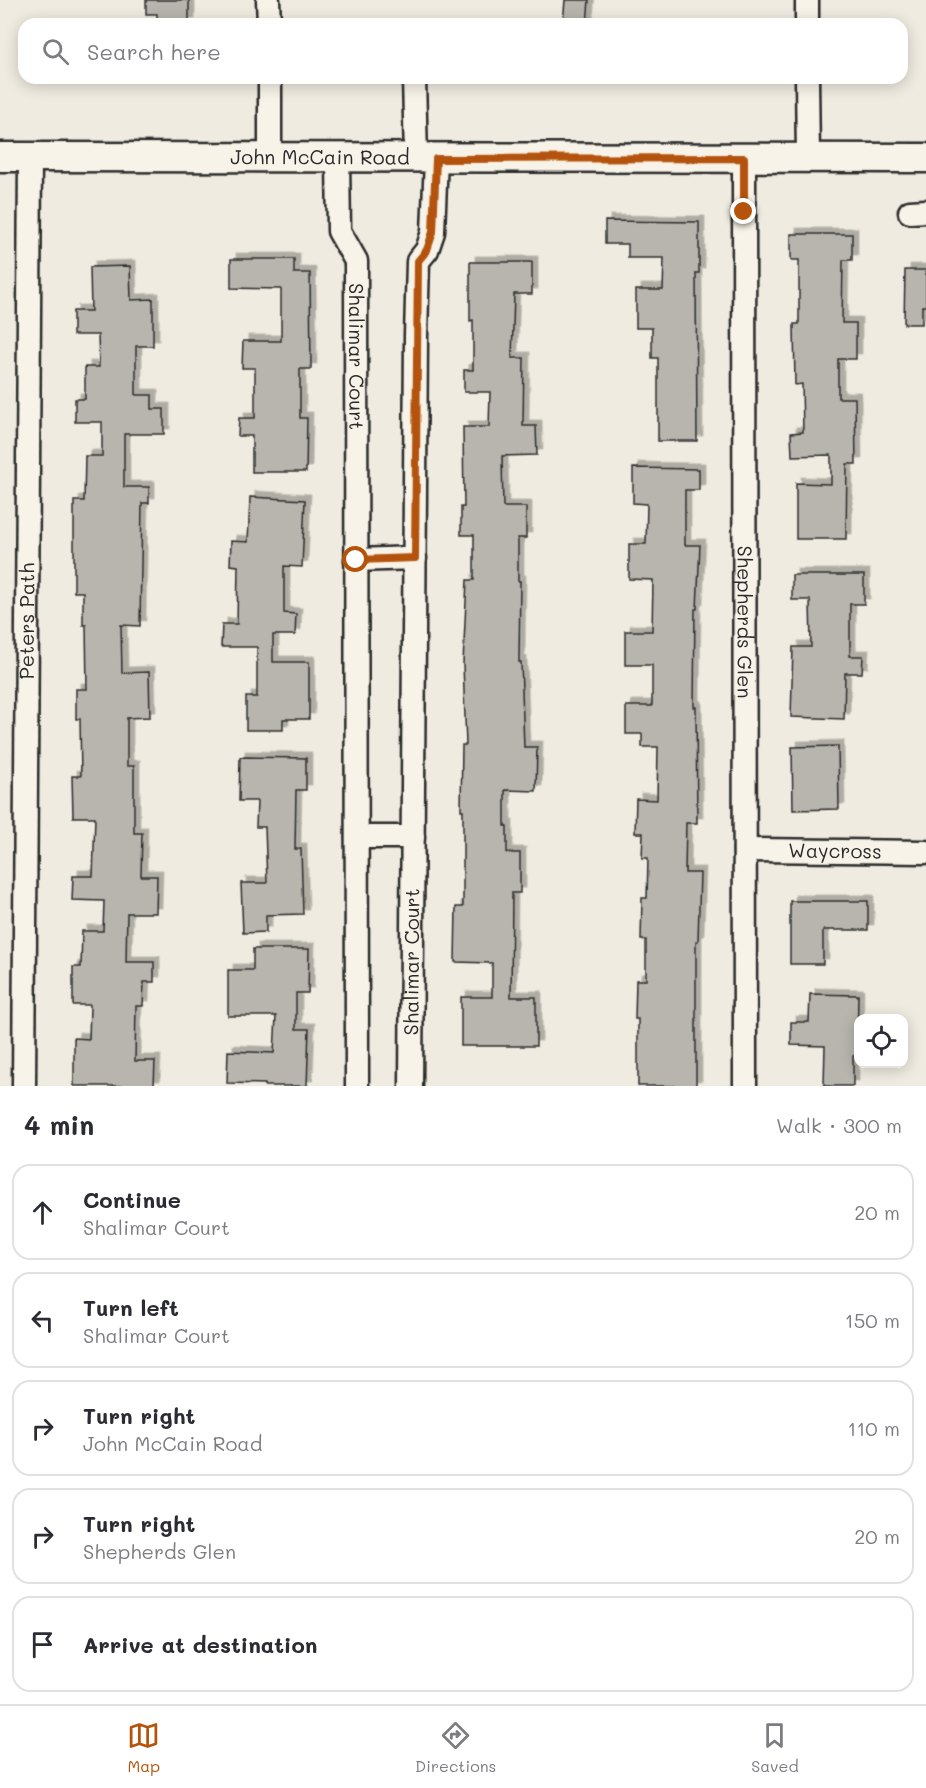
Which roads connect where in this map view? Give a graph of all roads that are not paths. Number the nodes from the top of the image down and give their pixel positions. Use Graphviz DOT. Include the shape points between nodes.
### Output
graph roads {
  1 [pos="268,0"];
  2 [pos="807,0"];
  3 [pos="269,18"];
  4 [pos="807,18"];
  5 [pos="270,84"];
  6 [pos="415,84"];
  7 [pos="807,84"];
  8 [pos="0,157"];
  9 [pos="30,157"];
  10 [pos="744,158"];
  11 [pos="808,158"];
  12 [pos="926,158"];
  13 [pos="270,159"];
  14 [pos="338,159"];
  15 [pos="426,159"];
  16 [pos="415,558"];
  17 [pos="356,560"];
  18 [pos="357,837"];
  19 [pos="413,837"];
  20 [pos="745,850"];
  21 [pos="926,852"];
  22 [pos="24,1086"];
  23 [pos="357,1086"];
  24 [pos="411,1086"];
  25 [pos="745,1086"];
  1 -- 3 [label="street"];
  2 -- 4 [label="street"];
  5 -- 13 [label="street"];
  6 -- 15 [label="street, Shalimar Court"];
  7 -- 11 [label="street"];
  8 -- 9 [label="main road, John McCain Road"];
  9 -- 13 [label="main road, John McCain Road"];
  9 -- 22 [label="street, Peters Path"];
  10 -- 11 [label="main road, John McCain Road"];
  10 -- 15 [label="main road, John McCain Road"];
  10 -- 20 [label="street, Shepherds Glen"];
  11 -- 12 [label="main road, John McCain Road"];
  13 -- 14 [label="main road, John McCain Road"];
  14 -- 15 [label="main road, John McCain Road"];
  14 -- 17 [label="street, Shalimar Court" via="339,231 356,261"];
  15 -- 16 [label="street, Shalimar Court" via="433,232 418,261"];
  16 -- 17 [label="street"];
  16 -- 19 [label="street, Shalimar Court"];
  17 -- 18 [label="street, Shalimar Court"];
  18 -- 19 [label="street"];
  18 -- 23 [label="street, Shalimar Court"];
  19 -- 24 [label="street, Shalimar Court"];
  20 -- 21 [label="street, Waycross"];
  20 -- 25 [label="street, Shepherds Glen"];
}
